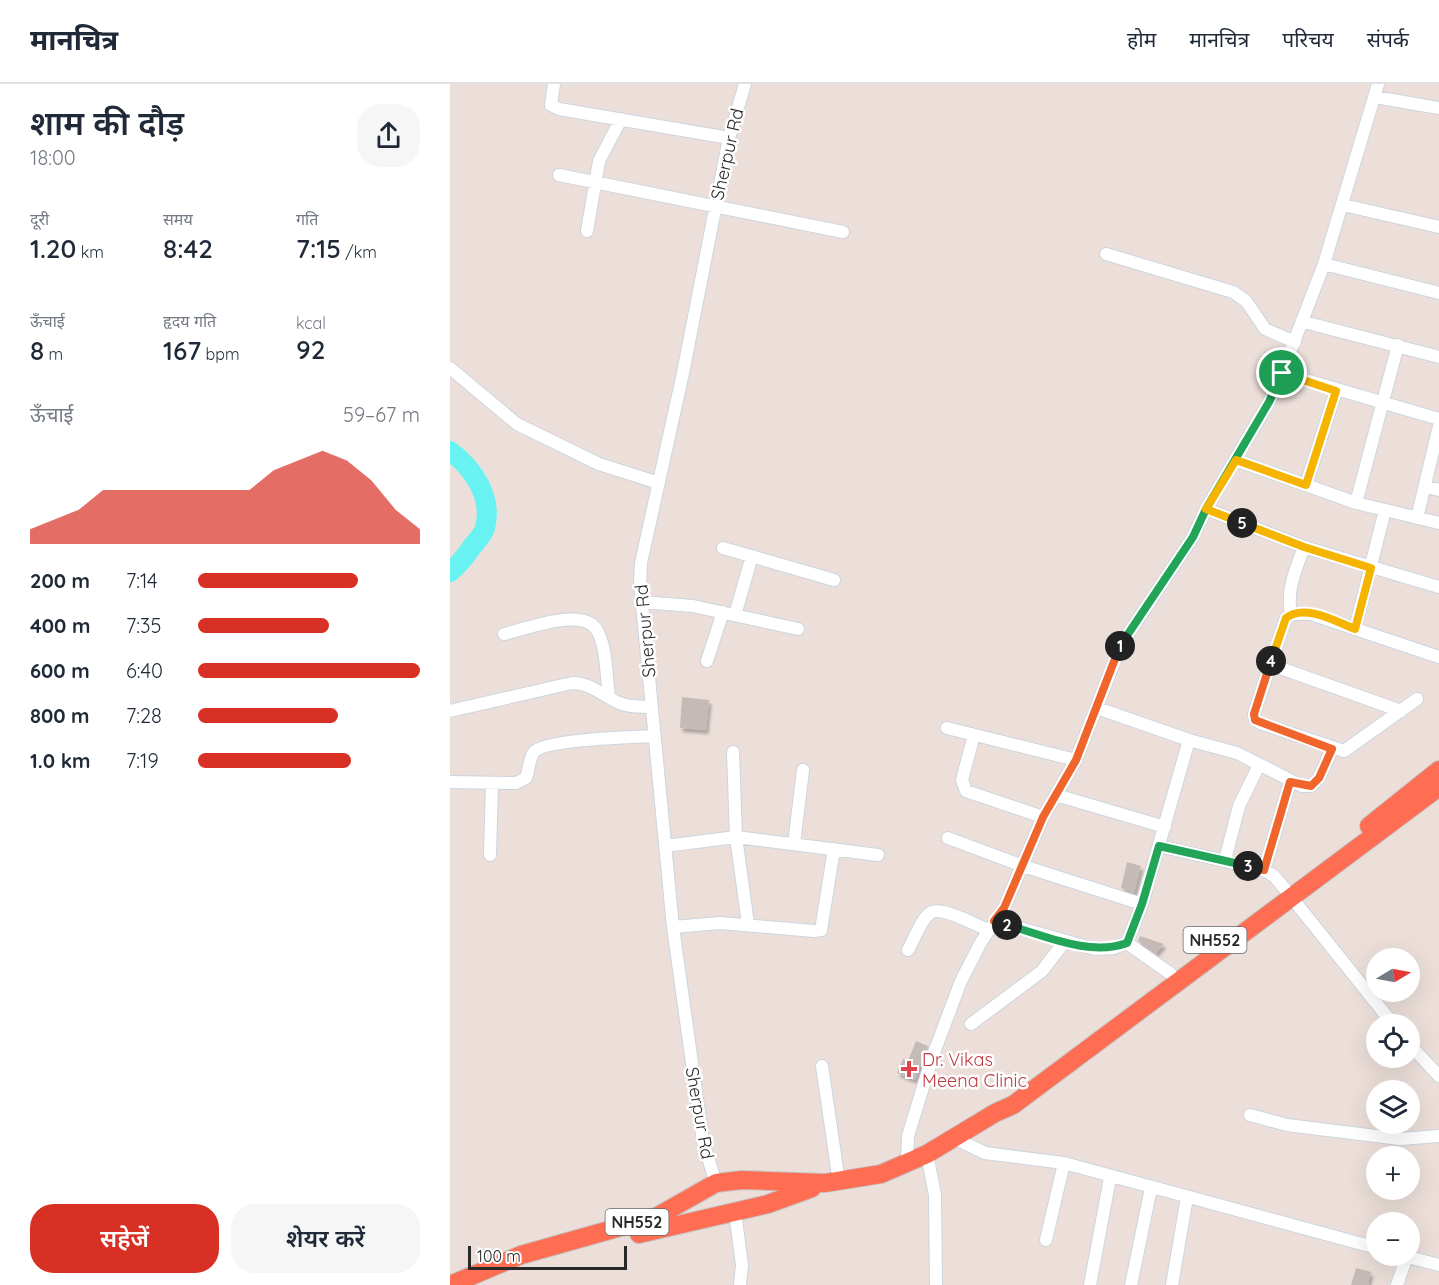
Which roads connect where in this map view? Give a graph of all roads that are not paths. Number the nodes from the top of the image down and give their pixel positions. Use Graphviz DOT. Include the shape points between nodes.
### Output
graph roads {
  1 [pos="554,84"];
  2 [pos="745,84"];
  3 [pos="1378,84"];
  4 [pos="1375,98"];
  5 [pos="1439,108"];
  6 [pos="621,119"];
  7 [pos="729,138"];
  8 [pos="559,175"];
  9 [pos="595,182"];
  10 [pos="715,205"];
  11 [pos="1343,205"];
  12 [pos="1439,227"];
  13 [pos="587,231"];
  14 [pos="843,232"];
  15 [pos="1106,254"];
  16 [pos="1324,264"];
  17 [pos="1439,293"];
  18 [pos="1304,322"];
  19 [pos="1295,342"];
  20 [pos="1398,345"];
  21 [pos="1439,357"];
  22 [pos="450,368"];
  23 [pos="1282,373"];
  24 [pos="1336,391"];
  25 [pos="1383,404"];
  26 [pos="1439,419"];
  27 [pos="1439,426"];
  28 [pos="1236,460"];
  29 [pos="659,483"];
  30 [pos="1306,485"];
  31 [pos="1425,487"];
  32 [pos="1439,490"];
  33 [pos="1356,503"];
  34 [pos="1206,509"];
  35 [pos="1385,510"];
  36 [pos="1417,518"];
  37 [pos="1439,523"];
  38 [pos="1304,547"];
  39 [pos="723,548"];
  40 [pos="752,556"];
  41 [pos="1371,568"];
  42 [pos="834,580"];
  43 [pos="1439,587"];
  44 [pos="640,602"];
  45 [pos="729,613"];
  46 [pos="1291,614"];
  47 [pos="798,629"];
  48 [pos="1355,629"];
  49 [pos="504,634"];
  50 [pos="1439,657"];
  51 [pos="707,661"];
  52 [pos="1269,664"];
  53 [pos="609,696"];
  54 [pos="1417,699"];
  55 [pos="652,707"];
  56 [pos="1097,708"];
  57 [pos="450,711"];
  58 [pos="1401,711"];
  59 [pos="947,728"];
  60 [pos="974,735"];
  61 [pos="654,736"];
  62 [pos="1189,740"];
  63 [pos="1332,749"];
  64 [pos="733,752"];
  65 [pos="1076,760"];
  66 [pos="1259,765"];
  67 [pos="804,770"];
  68 [pos="1439,770"];
  69 [pos="1290,782"];
  70 [pos="450,783"];
  71 [pos="492,783"];
  72 [pos="1439,788"];
  73 [pos="1056,795"];
  74 [pos="1043,817"];
  75 [pos="1165,827"];
  76 [pos="736,837"];
  77 [pos="948,838"];
  78 [pos="794,844"];
  79 [pos="665,846"];
  80 [pos="1159,846"];
  81 [pos="834,849"];
  82 [pos="490,855"];
  83 [pos="878,855"];
  84 [pos="1225,860"];
  85 [pos="1020,865"];
  86 [pos="1264,870"];
  87 [pos="1288,894"];
  88 [pos="1142,904"];
  89 [pos="748,924"];
  90 [pos="991,926"];
  91 [pos="673,927"];
  92 [pos="1065,941"];
  93 [pos="1127,943"];
  94 [pos="908,950"];
  95 [pos="1171,974"];
  96 [pos="1385,1014"];
  97 [pos="971,1024"];
  98 [pos="1420,1056"];
  99 [pos="822,1066"];
  100 [pos="1439,1076"];
  101 [pos="994,1113"];
  102 [pos="1250,1115"];
  103 [pos="1439,1136"];
  104 [pos="956,1139"];
  105 [pos="927,1154"];
  106 [pos="1064,1163"];
  107 [pos="907,1164"];
  108 [pos="1110,1178"];
  109 [pos="832,1182"];
  110 [pos="716,1183"];
  111 [pos="1151,1188"];
  112 [pos="1187,1197"];
  113 [pos="735,1212"];
  114 [pos="1046,1240"];
  115 [pos="1366,1245"];
  116 [pos="1420,1260"];
  117 [pos="1439,1264"];
  118 [pos="1402,1266"];
  119 [pos="450,1285"];
  120 [pos="477,1285"];
  121 [pos="740,1285"];
  122 [pos="936,1285"];
  123 [pos="1090,1285"];
  124 [pos="1131,1285"];
  125 [pos="1172,1285"];
  126 [pos="1397,1285"];
  1 -- 6 [label="street" via="554,107"];
  2 -- 7 [label="street, Sherpur Rd"];
  3 -- 4 [label="street"];
  4 -- 5 [label="street"];
  4 -- 11 [label="street"];
  6 -- 7 [label="street"];
  6 -- 9 [label="street" via="603,150"];
  7 -- 10 [label="street, Sherpur Rd"];
  8 -- 9 [label="street"];
  9 -- 10 [label="street"];
  9 -- 13 [label="street"];
  10 -- 14 [label="street"];
  10 -- 29 [label="street, Sherpur Rd"];
  11 -- 12 [label="street"];
  11 -- 16 [label="street"];
  15 -- 19 [label="street" via="1233,292 1246,301 1265,329"];
  16 -- 17 [label="street"];
  16 -- 18 [label="street" via="1311,292"];
  18 -- 19 [label="street"];
  18 -- 20 [label="street"];
  19 -- 23 [label="street"];
  20 -- 21 [label="street"];
  20 -- 25 [label="street"];
  22 -- 29 [label="street" via="517,424 599,464"];
  23 -- 24 [label="street"];
  23 -- 28 [label="street"];
  24 -- 25 [label="street"];
  24 -- 30 [label="street"];
  25 -- 26 [label="street"];
  25 -- 33 [label="street"];
  27 -- 31 [label="street"];
  28 -- 30 [label="street"];
  28 -- 34 [label="street"];
  29 -- 44 [label="street, Sherpur Rd" via="641,563"];
  30 -- 33 [label="street"];
  31 -- 32 [label="street"];
  31 -- 36 [label="street"];
  33 -- 35 [label="street"];
  34 -- 38 [label="street"];
  34 -- 56 [label="street" via="1193,537 1121,645"];
  35 -- 36 [label="street"];
  35 -- 41 [label="street"];
  36 -- 37 [label="street"];
  38 -- 41 [label="street"];
  38 -- 46 [label="street" via="1291,584"];
  39 -- 40 [label="street"];
  40 -- 42 [label="street"];
  40 -- 45 [label="street"];
  41 -- 43 [label="street"];
  41 -- 48 [label="street"];
  44 -- 45 [label="street"];
  44 -- 55 [label="street, Sherpur Rd"];
  45 -- 47 [label="street"];
  45 -- 51 [label="street"];
  46 -- 48 [label="street" via="1311,614"];
  46 -- 52 [label="street"];
  48 -- 50 [label="street"];
  49 -- 53 [label="street" via="571,618 588,620 603,644"];
  52 -- 58 [label="street"];
  52 -- 63 [label="street" via="1255,720"];
  53 -- 55 [label="street" via="631,706"];
  53 -- 57 [label="street" via="584,683 572,683"];
  54 -- 58 [label="street"];
  55 -- 61 [label="street, Sherpur Rd"];
  56 -- 62 [label="street"];
  56 -- 65 [label="street"];
  58 -- 63 [label="street" via="1352,748"];
  59 -- 60 [label="street"];
  60 -- 65 [label="street"];
  60 -- 74 [label="street" via="962,780 966,791"];
  61 -- 71 [label="street" via="541,747 533,753 526,778 516,783"];
  61 -- 79 [label="street, Sherpur Rd"];
  62 -- 66 [label="street" via="1218,746"];
  62 -- 75 [label="street"];
  63 -- 69 [label="street" via="1319,778 1311,786"];
  64 -- 76 [label="street"];
  65 -- 73 [label="street"];
  66 -- 69 [label="street"];
  66 -- 84 [label="street" via="1239,806"];
  67 -- 78 [label="street"];
  68 -- 87 [label="highway, NH552"];
  69 -- 86 [label="street"];
  70 -- 71 [label="street"];
  71 -- 82 [label="street"];
  72 -- 87 [label="highway, NH552"];
  73 -- 74 [label="street"];
  73 -- 75 [label="street"];
  74 -- 85 [label="street"];
  75 -- 80 [label="street"];
  76 -- 78 [label="street"];
  76 -- 79 [label="street"];
  76 -- 89 [label="street"];
  77 -- 85 [label="street"];
  78 -- 81 [label="street"];
  79 -- 91 [label="street, Sherpur Rd"];
  80 -- 84 [label="street"];
  80 -- 88 [label="street"];
  81 -- 83 [label="street"];
  81 -- 89 [label="street" via="821,930"];
  84 -- 86 [label="street"];
  85 -- 88 [label="street"];
  85 -- 90 [label="street" via="1004,908"];
  86 -- 87 [label="street"];
  87 -- 95 [label="highway, NH552"];
  87 -- 96 [label="street"];
  87 -- 101 [label="highway, NH552" via="1013,1105"];
  88 -- 93 [label="street"];
  89 -- 91 [label="street"];
  90 -- 92 [label="street"];
  90 -- 94 [label="street" via="935,910 928,914"];
  90 -- 107 [label="street" via="961,981 932,1058 908,1136"];
  91 -- 110 [label="street, Sherpur Rd" via="703,1143"];
  92 -- 93 [label="street" via="1106,950"];
  92 -- 97 [label="street" via="1042,970"];
  93 -- 95 [label="street"];
  95 -- 101 [label="highway, NH552" via="1007,1096"];
  98 -- 100 [label="street"];
  99 -- 109 [label="street"];
  101 -- 104 [label="highway, NH552"];
  102 -- 103 [label="street" via="1287,1125 1400,1139"];
  104 -- 105 [label="highway, NH552"];
  104 -- 106 [label="street" via="985,1153"];
  105 -- 107 [label="highway, NH552"];
  105 -- 122 [label="street" via="935,1195"];
  106 -- 108 [label="street"];
  106 -- 114 [label="street"];
  107 -- 109 [label="highway, NH552" via="881,1174"];
  108 -- 111 [label="street"];
  108 -- 123 [label="street"];
  109 -- 110 [label="highway, NH552"];
  109 -- 113 [label="highway, NH552"];
  110 -- 119 [label="highway, NH552" via="656,1217 521,1255"];
  111 -- 112 [label="street"];
  111 -- 124 [label="street"];
  112 -- 115 [label="street"];
  112 -- 125 [label="street"];
  113 -- 120 [label="highway, NH552" via="614,1240 528,1265"];
  113 -- 121 [label="street" via="742,1265"];
  116 -- 117 [label="street"];
  118 -- 126 [label="street"];
}
